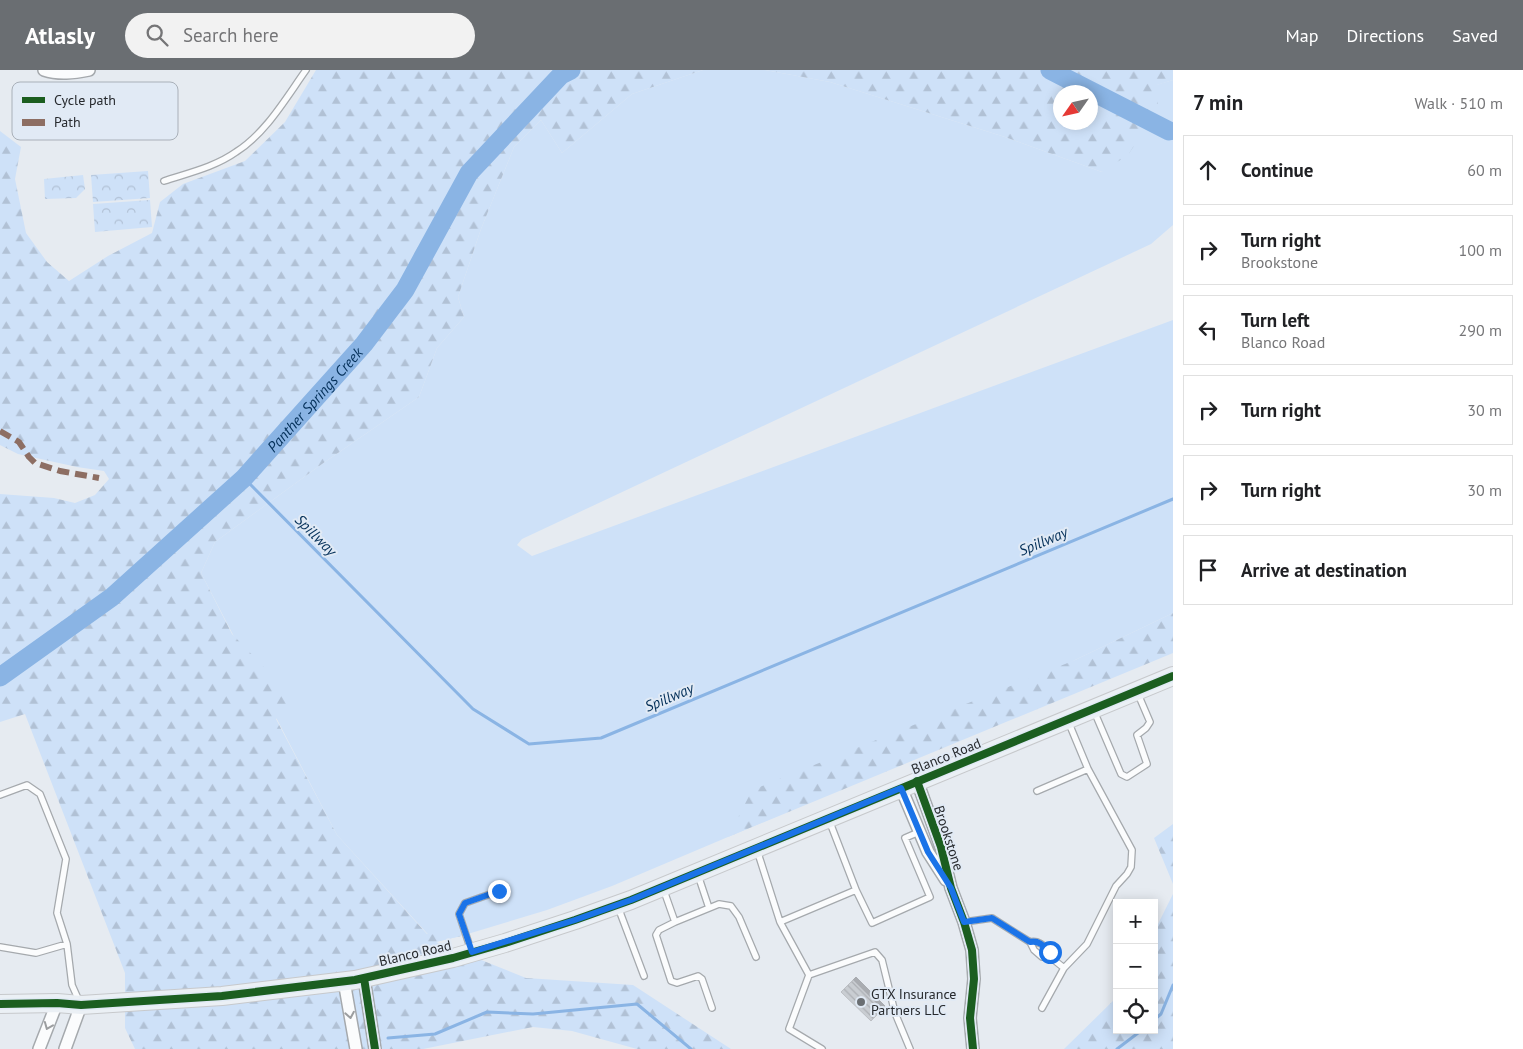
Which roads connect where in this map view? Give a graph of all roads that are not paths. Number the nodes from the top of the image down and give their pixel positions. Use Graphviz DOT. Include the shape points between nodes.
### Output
graph roads {
  1 [pos="44,70"];
  2 [pos="90,70"];
  3 [pos="306,70"];
  4 [pos="164,181"];
  5 [pos="1173,676"];
  6 [pos="1137,691"];
  7 [pos="1093,708"];
  8 [pos="1067,719"];
  9 [pos="1088,769"];
  10 [pos="917,781"];
  11 [pos="901,788"];
  12 [pos="1036,791"];
  13 [pos="0,796"];
  14 [pos="828,818"];
  15 [pos="920,832"];
  16 [pos="756,848"];
  17 [pos="698,872"];
  18 [pos="663,886"];
  19 [pos="951,888"];
  20 [pos="856,890"];
  21 [pos="499,891"];
  22 [pos="618,905"];
  23 [pos="709,908"];
  24 [pos="675,922"];
  25 [pos="780,922"];
  26 [pos="964,922"];
  27 [pos="67,944"];
  28 [pos="0,947"];
  29 [pos="472,952"];
  30 [pos="756,957"];
  31 [pos="1064,968"];
  32 [pos="809,975"];
  33 [pos="644,976"];
  34 [pos="364,978"];
  35 [pos="344,981"];
  36 [pos="57,1003"];
  37 [pos="0,1004"];
  38 [pos="81,1004"];
  39 [pos="712,1008"];
  40 [pos="1042,1008"];
  41 [pos="39,1049"];
  42 [pos="66,1049"];
  43 [pos="356,1049"];
  44 [pos="375,1049"];
  45 [pos="822,1049"];
  46 [pos="910,1049"];
  47 [pos="973,1049"];
  1 -- 2 [label="street" via="68,74"];
  3 -- 4 [label="lane" via="274,115 237,152 214,164"];
  5 -- 6 [label="main road, Blanco Road"];
  6 -- 7 [label="main road, Blanco Road"];
  6 -- 7 [label="lane" via="1150,722 1137,735 1147,764 1127,777 1121,774"];
  7 -- 8 [label="main road, Blanco Road"];
  8 -- 9 [label="lane"];
  8 -- 10 [label="main road, Blanco Road"];
  9 -- 12 [label="lane"];
  9 -- 31 [label="lane" via="1132,850 1131,867 1116,886 1087,944"];
  10 -- 11 [label="main road, Blanco Road"];
  10 -- 19 [label="street, Brookstone" via="941,847"];
  11 -- 14 [label="main road, Blanco Road"];
  11 -- 15 [label="street, Brookstone"];
  13 -- 27 [label="lane" via="27,785 40,794 66,859 57,913"];
  14 -- 16 [label="main road, Blanco Road"];
  14 -- 20 [label="lane"];
  15 -- 19 [label="street, Brookstone" via="928,852"];
  15 -- 20 [label="lane" via="906,838 930,897 872,923"];
  16 -- 17 [label="main road, Blanco Road"];
  16 -- 25 [label="lane"];
  17 -- 18 [label="main road, Blanco Road"];
  17 -- 23 [label="lane"];
  18 -- 22 [label="main road, Blanco Road"];
  18 -- 24 [label="lane"];
  19 -- 26 [label="street, Brookstone"];
  20 -- 25 [label="lane"];
  21 -- 29 [label="lane" via="465,903 459,914"];
  22 -- 29 [label="main road, Blanco Road"];
  22 -- 33 [label="lane"];
  23 -- 24 [label="lane"];
  23 -- 30 [label="lane" via="719,904 731,906"];
  24 -- 39 [label="lane" via="656,935 672,981 677,983 698,976"];
  25 -- 32 [label="lane"];
  26 -- 31 [label="lane" via="992,918 1030,942 1040,943 1050,952 1049,956"];
  26 -- 47 [label="street, Brookstone" via="974,965 970,1018"];
  27 -- 28 [label="lane" via="36,953"];
  27 -- 38 [label="lane" via="72,985"];
  29 -- 34 [label="main road, Blanco Road"];
  31 -- 40 [label="lane"];
  32 -- 45 [label="lane" via="789,1028"];
  32 -- 46 [label="lane" via="875,952 882,960 895,1013"];
  34 -- 35 [label="main road, Blanco Road"];
  34 -- 44 [label="street"];
  35 -- 38 [label="main road, Blanco Road" via="222,996"];
  35 -- 43 [label="street, one-way"];
  36 -- 37 [label="main road, Blanco Road"];
  36 -- 38 [label="main road, Blanco Road"];
  36 -- 41 [label="street, one-way"];
  38 -- 42 [label="street"];
}
